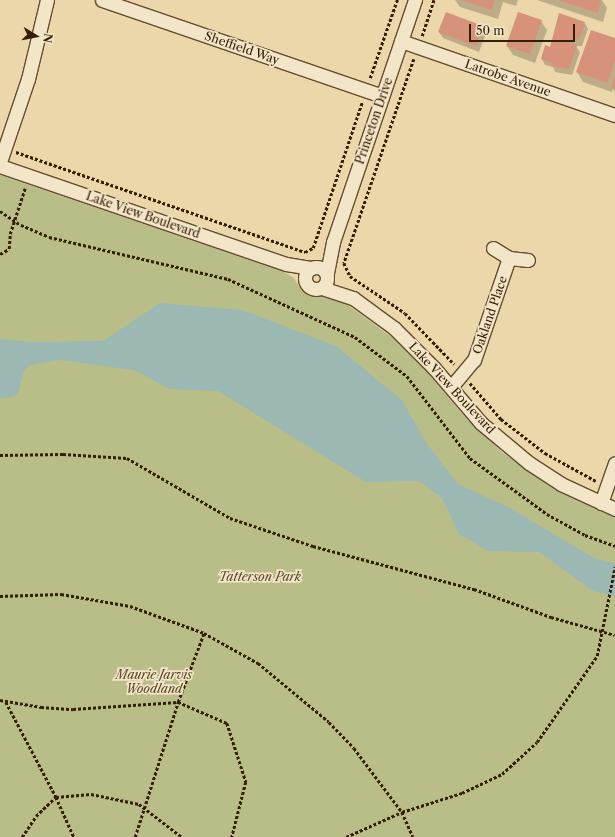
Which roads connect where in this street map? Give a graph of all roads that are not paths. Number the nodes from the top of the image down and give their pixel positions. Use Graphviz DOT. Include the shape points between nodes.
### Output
graph roads {
  1 [pos="47,0"];
  2 [pos="102,0"];
  3 [pos="415,0"];
  4 [pos="401,41"];
  5 [pos="382,96"];
  6 [pos="615,116"];
  7 [pos="0,162"];
  8 [pos="0,166"];
  9 [pos="493,248"];
  10 [pos="509,258"];
  11 [pos="528,260"];
  12 [pos="286,264"];
  13 [pos="321,271"];
  14 [pos="305,280"];
  15 [pos="322,288"];
  16 [pos="353,298"];
  17 [pos="451,387"];
  18 [pos="615,463"];
  19 [pos="601,504"];
  20 [pos="615,509"];
  1 -- 7 [label="street" via="28,79"];
  2 -- 5 [label="street, Sheffield Way"];
  3 -- 4 [label="street, Princeton Drive"];
  4 -- 5 [label="street, Princeton Drive"];
  4 -- 6 [label="street, Latrobe Avenue"];
  5 -- 13 [label="street, Princeton Drive"];
  8 -- 12 [label="street, Lake View Boulevard"];
  9 -- 10 [label="street"];
  10 -- 11 [label="street"];
  10 -- 17 [label="street, Oakland Place" via="474,360 464,375"];
  12 -- 13 [label="street, Lake View Boulevard"];
  12 -- 14 [label="street, Lake View Boulevard"];
  13 -- 14 [label="street" via="306,272"];
  13 -- 15 [label="street" via="327,283"];
  13 -- 16 [label="street, Lake View Boulevard"];
  14 -- 15 [label="street" via="311,289"];
  15 -- 16 [label="street, Lake View Boulevard"];
  16 -- 17 [label="street, Lake View Boulevard" via="394,328"];
  17 -- 19 [label="street, Lake View Boulevard" via="481,423 529,464"];
  18 -- 19 [label="street"];
  19 -- 20 [label="street, Lake View Boulevard"];
}
